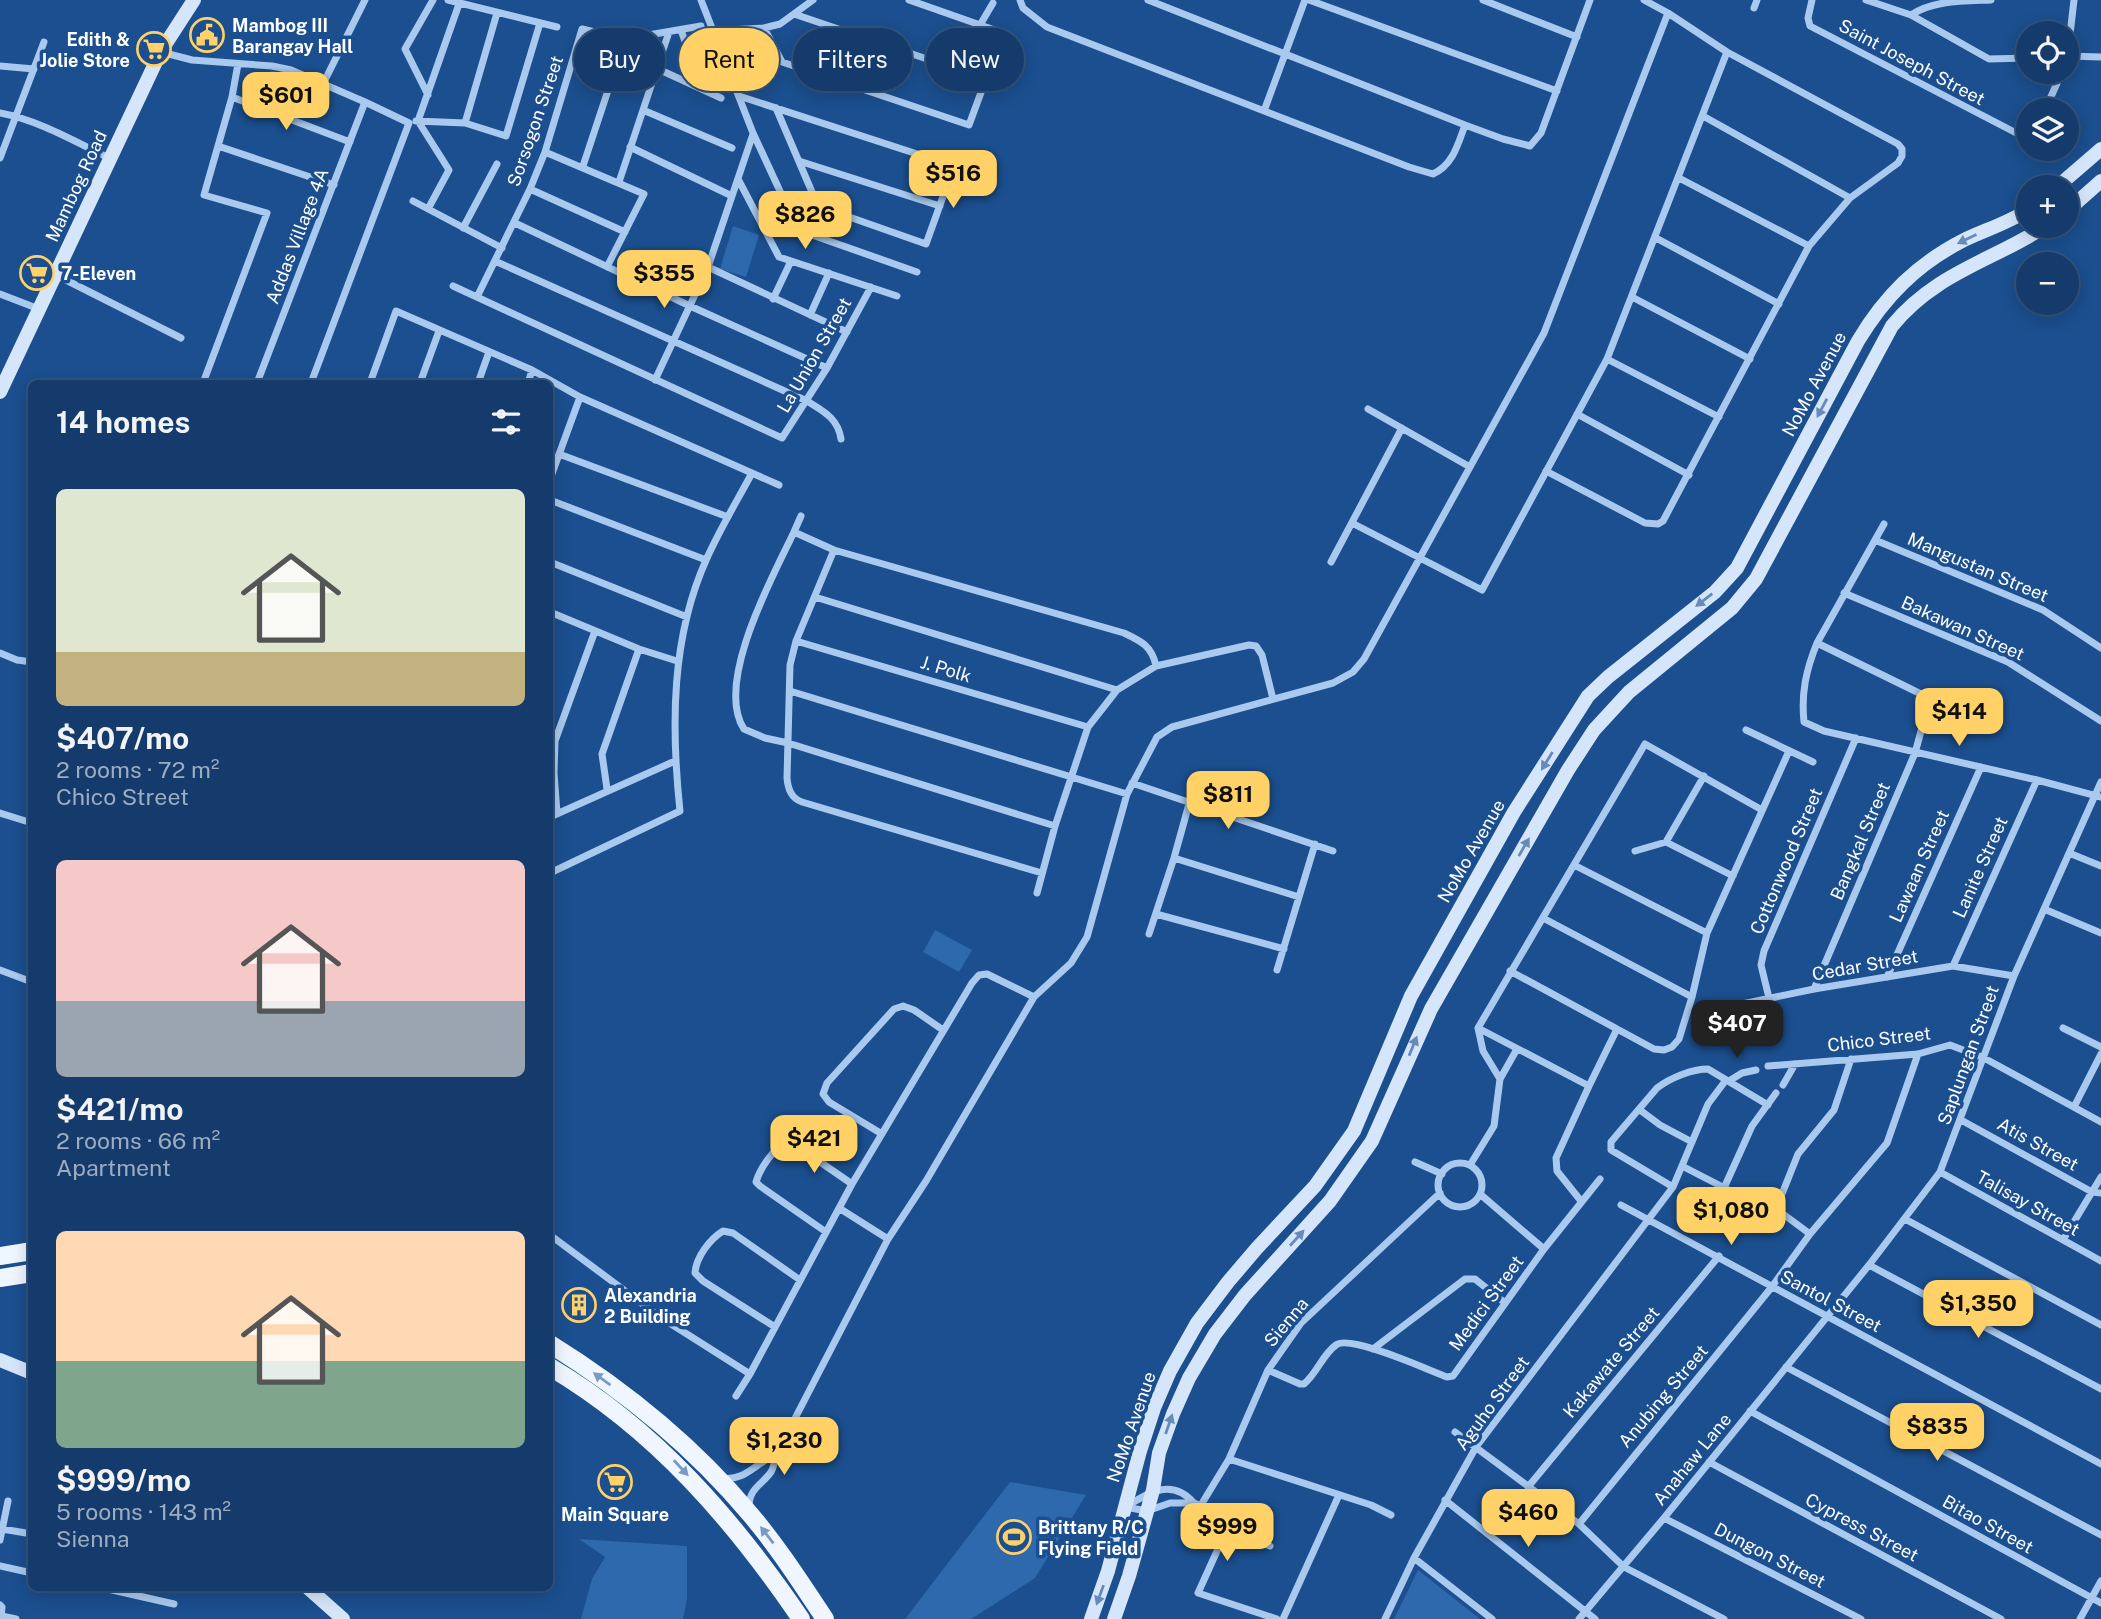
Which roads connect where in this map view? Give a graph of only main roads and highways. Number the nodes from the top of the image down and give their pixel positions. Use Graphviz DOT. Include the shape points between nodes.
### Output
graph roads {
  1 [pos="194,0"];
  2 [pos="2101,149"];
  3 [pos="2071,175"];
  4 [pos="2101,181"];
  5 [pos="2079,200"];
  6 [pos="2016,216"];
  7 [pos="2023,238"];
  8 [pos="0,392"];
  9 [pos="1354,1131"];
  10 [pos="1372,1142"];
  11 [pos="26,1252"];
  12 [pos="0,1256"];
  13 [pos="27,1273"];
  14 [pos="0,1278"];
  15 [pos="553,1346"];
  16 [pos="0,1360"];
  17 [pos="553,1369"];
  18 [pos="28,1371"];
  19 [pos="673,1436"];
  20 [pos="662,1450"];
  21 [pos="312,1591"];
  22 [pos="343,1619"];
  23 [pos="801,1619"];
  24 [pos="825,1619"];
  25 [pos="1091,1619"];
  26 [pos="1114,1619"];
  1 -- 8 [label="main road, Mambog Road" via="161,51"];
  2 -- 3 [label="main road"];
  4 -- 5 [label="main road"];
  6 -- 9 [label="main road, NoMo Avenue, one-way" via="1937,256 1891,293 1858,341 1737,568 1715,592 1588,696 1514,812 1411,996"];
  10 -- 7 [label="main road, NoMo Avenue, one-way" via="1431,1009 1594,730 1629,692 1732,608 1756,579 1892,326 1906,309 1950,276"];
  9 -- 10 [label="main road"];
  9 -- 25 [label="main road, NoMo Avenue, one-way" via="1315,1186 1249,1256 1197,1323 1170,1371 1154,1408"];
  26 -- 10 [label="main road, NoMo Avenue, one-way" via="1154,1508 1159,1453 1189,1378 1214,1334 1330,1201"];
  11 -- 12 [label="main road"];
  11 -- 13 [label="main road"];
  13 -- 14 [label="main road"];
  19 -- 15 [label="main road, one-way"];
  16 -- 18 [label="main road"];
  17 -- 20 [label="main road" via="625,1418"];
  19 -- 20 [label="main road"];
  24 -- 19 [label="main road, one-way" via="750,1513"];
  20 -- 23 [label="main road, one-way" via="727,1518"];
  21 -- 22 [label="main road"];
}
